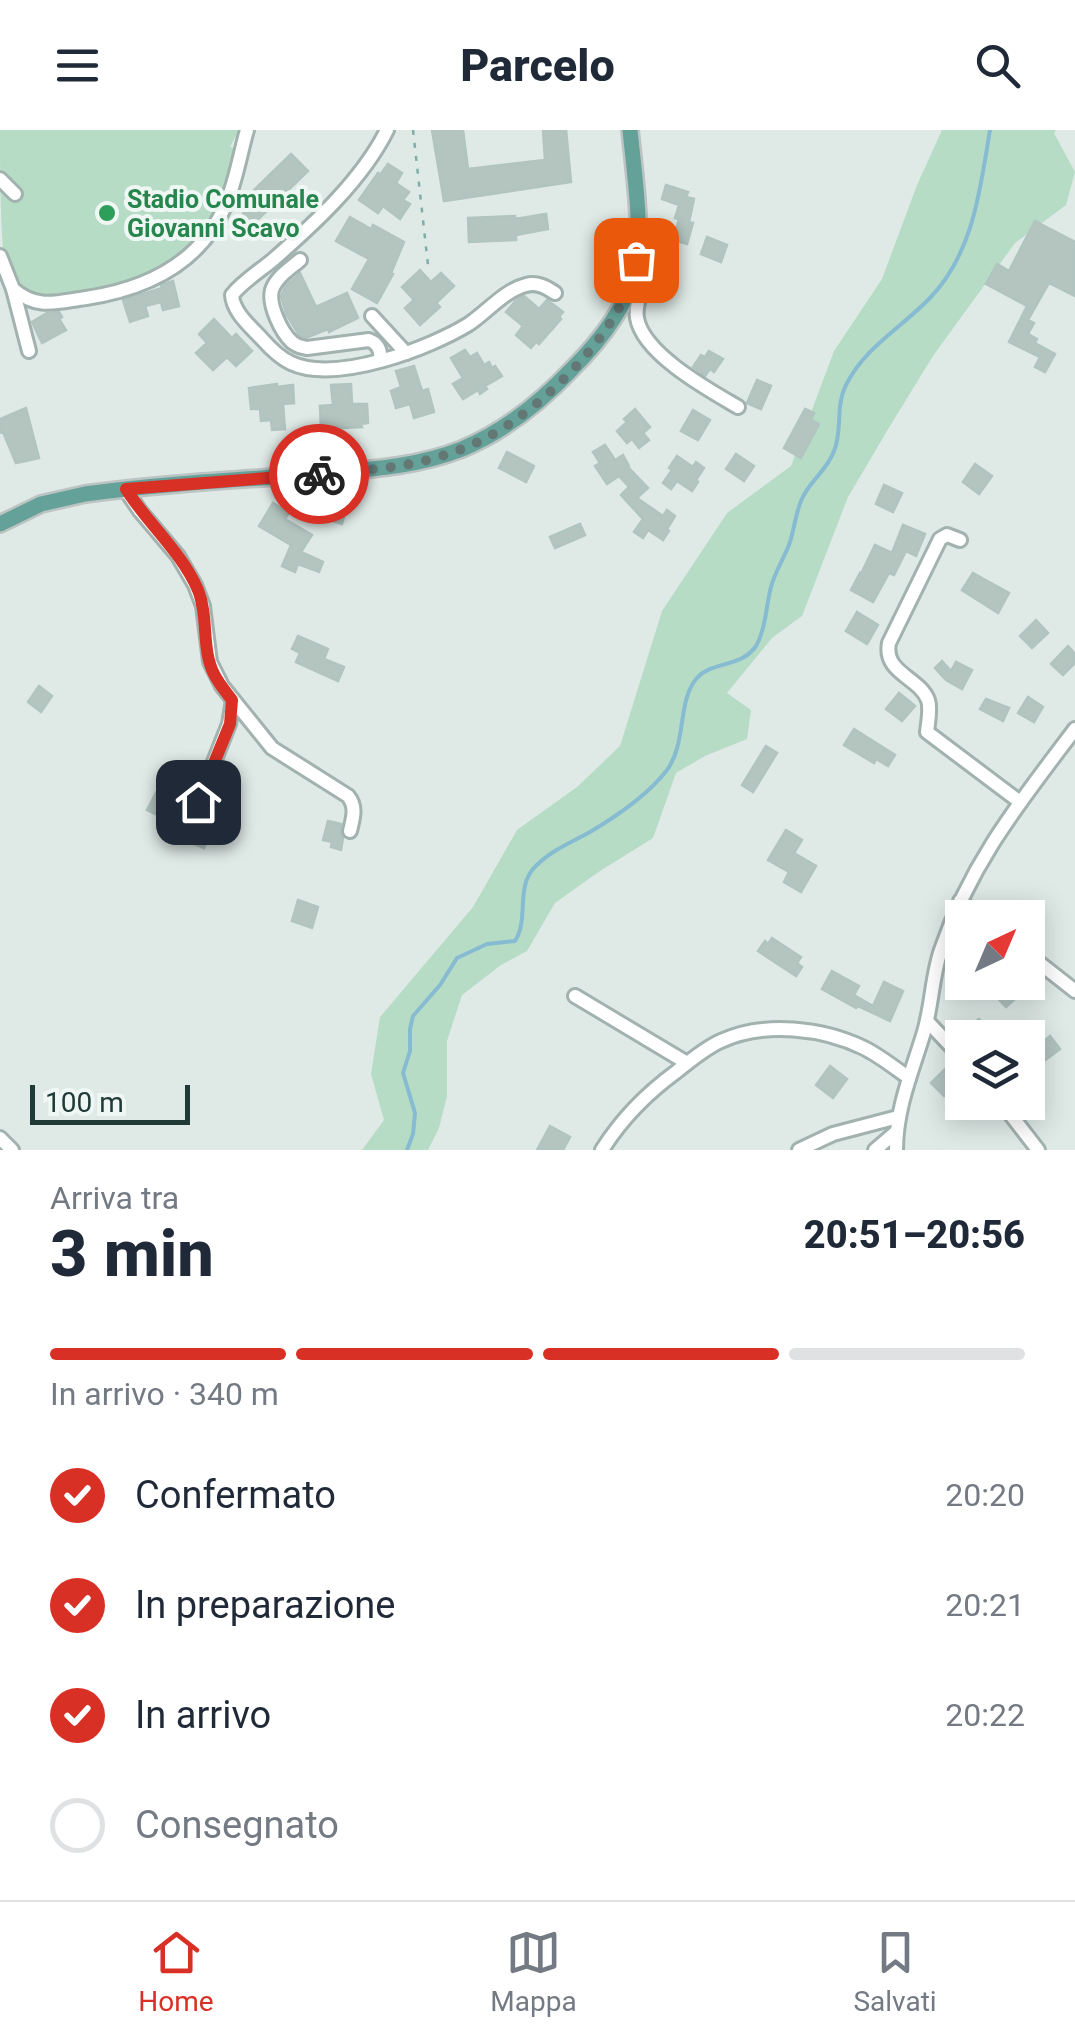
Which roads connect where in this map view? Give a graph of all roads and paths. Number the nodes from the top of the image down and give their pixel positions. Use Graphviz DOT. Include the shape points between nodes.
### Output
graph roads {
  1 [pos="247,130"];
  2 [pos="386,130"];
  3 [pos="413,130"];
  4 [pos="630,130"];
  5 [pos="0,179"];
  6 [pos="15,194"];
  7 [pos="0,256"];
  8 [pos="300,260"];
  9 [pos="428,265"];
  10 [pos="634,274"];
  11 [pos="13,289"];
  12 [pos="555,294"];
  13 [pos="372,316"];
  14 [pos="28,352"];
  15 [pos="406,353"];
  16 [pos="380,360"];
  17 [pos="738,406"];
  18 [pos="126,489"];
  19 [pos="0,524"];
  20 [pos="960,540"];
  21 [pos="232,700"];
  22 [pos="1075,729"];
  23 [pos="198,802"];
  24 [pos="1020,802"];
  25 [pos="350,831"];
  26 [pos="961,900"];
  27 [pos="945,941"];
  28 [pos="1045,967"];
  29 [pos="1075,991"];
  30 [pos="575,996"];
  31 [pos="927,1021"];
  32 [pos="945,1040"];
  33 [pos="687,1063"];
  34 [pos="909,1078"];
  35 [pos="898,1117"];
  36 [pos="1015,1120"];
  37 [pos="896,1132"];
  38 [pos="0,1138"];
  39 [pos="12,1150"];
  40 [pos="602,1150"];
  41 [pos="800,1150"];
  42 [pos="875,1150"];
  43 [pos="896,1150"];
  44 [pos="1038,1150"];
  1 -- 11 [label="street" via="226,205 186,260 98,296 41,304"];
  2 -- 16 [label="street" via="336,197 232,298 262,339 295,365 331,369"];
  3 -- 9 [label="path"];
  4 -- 10 [label="main road"];
  5 -- 6 [label="street"];
  7 -- 11 [label="street"];
  8 -- 16 [label="street" via="272,291 289,339 307,348 369,340"];
  10 -- 17 [label="street" via="641,286 638,321 654,346"];
  10 -- 18 [label="main road" via="602,334 567,374 516,419 464,448 393,468"];
  11 -- 14 [label="street"];
  12 -- 15 [label="street" via="538,284 524,286 460,329"];
  13 -- 15 [label="street"];
  15 -- 16 [label="street"];
  18 -- 19 [label="main road" via="47,502"];
  18 -- 21 [label="street" via="193,580 211,666"];
  20 -- 24 [label="street" via="940,539 888,656 926,697 927,732"];
  21 -- 23 [label="street" via="230,724"];
  21 -- 25 [label="street" via="276,751 348,796 354,808"];
  22 -- 24 [label="street"];
  24 -- 26 [label="street"];
  27 -- 31 [label="street"];
  28 -- 29 [label="street"];
  30 -- 33 [label="street"];
  31 -- 32 [label="street"];
  31 -- 34 [label="street"];
  33 -- 34 [label="street" via="730,1037 782,1030 849,1042"];
  33 -- 40 [label="street" via="637,1104"];
  34 -- 35 [label="street"];
  35 -- 37 [label="street"];
  35 -- 41 [label="street"];
  36 -- 44 [label="street"];
  37 -- 42 [label="street"];
  37 -- 43 [label="street"];
  38 -- 39 [label="street"];
}
